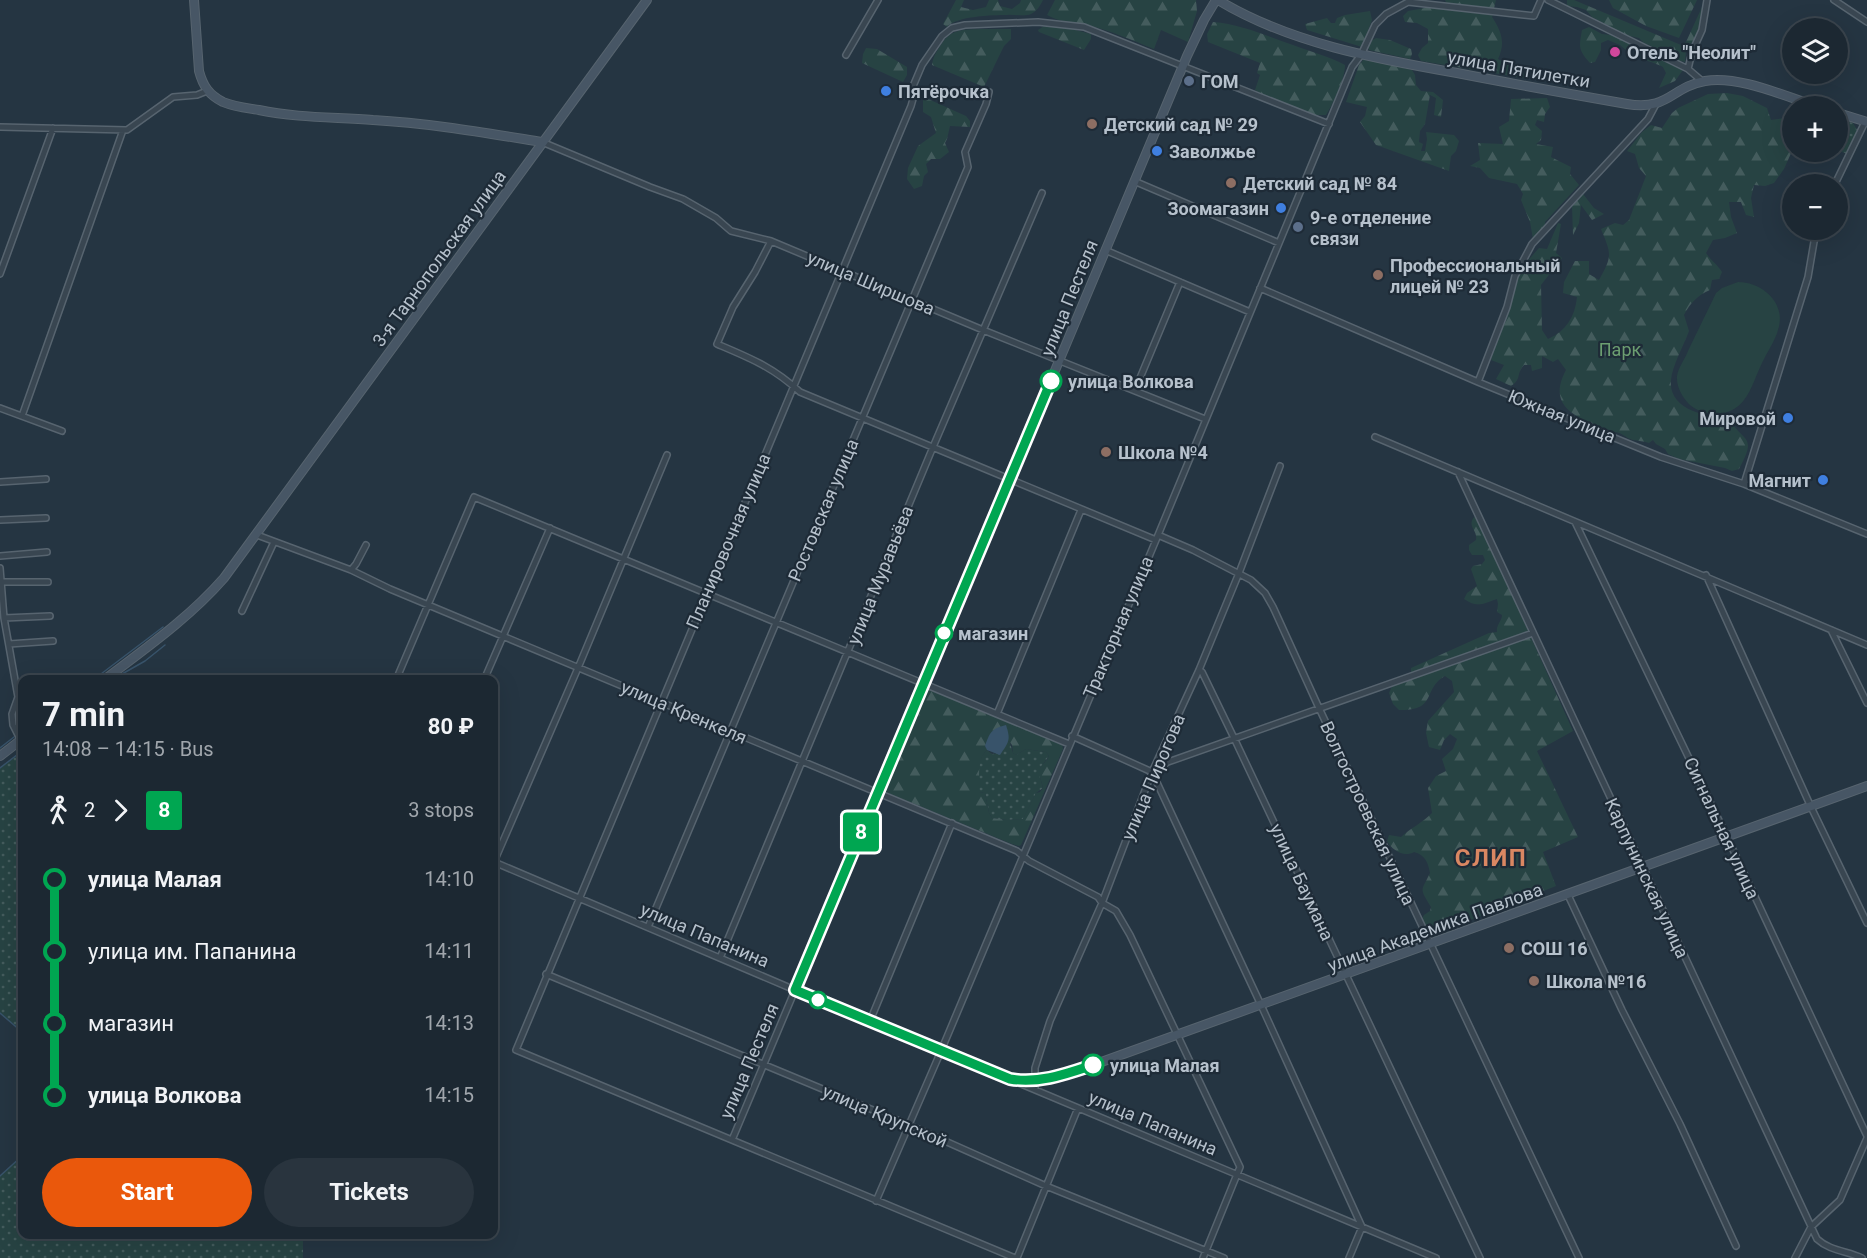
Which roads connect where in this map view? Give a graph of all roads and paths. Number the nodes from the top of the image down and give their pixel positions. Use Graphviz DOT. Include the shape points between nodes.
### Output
graph roads {
  1 [pos="194,0"];
  2 [pos="647,0"];
  3 [pos="878,0"];
  4 [pos="1217,0"];
  5 [pos="1541,0"];
  6 [pos="1548,0"];
  7 [pos="1707,0"];
  8 [pos="1834,0"];
  9 [pos="1867,22"];
  10 [pos="846,55"];
  11 [pos="1361,55"];
  12 [pos="1183,65"];
  13 [pos="1688,69"];
  14 [pos="1702,81"];
  15 [pos="207,91"];
  16 [pos="989,92"];
  17 [pos="1784,96"];
  18 [pos="1656,104"];
  19 [pos="1848,116"];
  20 [pos="1866,122"];
  21 [pos="1329,124"];
  22 [pos="0,127"];
  23 [pos="53,128"];
  24 [pos="125,130"];
  25 [pos="542,142"];
  26 [pos="1840,174"];
  27 [pos="1134,180"];
  28 [pos="1042,193"];
  29 [pos="1814,240"];
  30 [pos="771,241"];
  31 [pos="1279,243"];
  32 [pos="1105,250"];
  33 [pos="842,270"];
  34 [pos="0,274"];
  35 [pos="1180,282"];
  36 [pos="1260,288"];
  37 [pos="912,300"];
  38 [pos="1250,312"];
  39 [pos="983,330"];
  40 [pos="1059,361"];
  41 [pos="1478,382"];
  42 [pos="794,386"];
  43 [pos="1135,390"];
  44 [pos="0,408"];
  45 [pos="22,416"];
  46 [pos="862,417"];
  47 [pos="1205,418"];
  48 [pos="62,431"];
  49 [pos="1375,437"];
  50 [pos="933,447"];
  51 [pos="667,455"];
  52 [pos="1280,466"];
  53 [pos="1458,472"];
  54 [pos="46,478"];
  55 [pos="1010,479"];
  56 [pos="0,482"];
  57 [pos="1744,484"];
  58 [pos="1081,510"];
  59 [pos="46,518"];
  60 [pos="0,520"];
  61 [pos="1575,522"];
  62 [pos="550,528"];
  63 [pos="1867,534"];
  64 [pos="257,535"];
  65 [pos="1157,537"];
  66 [pos="274,542"];
  67 [pos="366,545"];
  68 [pos="47,552"];
  69 [pos="0,556"];
  70 [pos="624,559"];
  71 [pos="0,568"];
  72 [pos="351,570"];
  73 [pos="1239,573"];
  74 [pos="1706,575"];
  75 [pos="1,582"];
  76 [pos="48,582"];
  77 [pos="706,593"];
  78 [pos="429,605"];
  79 [pos="242,611"];
  80 [pos="51,616"];
  81 [pos="4,618"];
  82 [pos="777,622"];
  83 [pos="1831,630"];
  84 [pos="1533,633"];
  85 [pos="502,636"];
  86 [pos="53,641"];
  87 [pos="9,644"];
  88 [pos="1867,645"];
  89 [pos="848,652"];
  90 [pos="578,668"];
  91 [pos="1199,670"];
  92 [pos="111,675"];
  93 [pos="398,675"];
  94 [pos="486,675"];
  95 [pos="923,683"];
  96 [pos="18,697"];
  97 [pos="18,697"];
  98 [pos="661,702"];
  99 [pos="1867,703"];
  100 [pos="1319,708"];
  101 [pos="997,714"];
  102 [pos="18,732"];
  103 [pos="731,732"];
  104 [pos="1072,736"];
  105 [pos="1234,738"];
  106 [pos="18,743"];
  107 [pos="1069,744"];
  108 [pos="0,756"];
  109 [pos="803,761"];
  110 [pos="1152,772"];
  111 [pos="1867,786"];
  112 [pos="877,792"];
  113 [pos="1811,807"];
  114 [pos="952,824"];
  115 [pos="1727,837"];
  116 [pos="498,853"];
  117 [pos="1023,855"];
  118 [pos="498,864"];
  119 [pos="1642,868"];
  120 [pos="1568,894"];
  121 [pos="578,898"];
  122 [pos="1102,903"];
  123 [pos="1867,923"];
  124 [pos="648,927"];
  125 [pos="1431,944"];
  126 [pos="720,958"];
  127 [pos="546,974"];
  128 [pos="1347,975"];
  129 [pos="795,990"];
  130 [pos="1262,1005"];
  131 [pos="870,1021"];
  132 [pos="1176,1035"];
  133 [pos="941,1051"];
  134 [pos="764,1065"];
  135 [pos="1010,1079"];
  136 [pos="1034,1085"];
  137 [pos="1078,1108"];
  138 [pos="909,1125"];
  139 [pos="1867,1137"];
  140 [pos="732,1140"];
  141 [pos="1238,1175"];
  142 [pos="1046,1186"];
  143 [pos="876,1201"];
  144 [pos="1362,1227"];
  145 [pos="1811,1227"];
  146 [pos="1736,1246"];
  147 [pos="1206,1251"];
  148 [pos="1016,1258"];
  149 [pos="1203,1258"];
  150 [pos="1224,1258"];
  151 [pos="1350,1258"];
  152 [pos="1436,1258"];
  153 [pos="1480,1258"];
  154 [pos="1579,1258"];
  155 [pos="1795,1258"];
  156 [pos="1862,1258"];
  1 -- 15 [label="street" via="199,71"];
  2 -- 25 [label="street, 3-я Тарнопольская улица"];
  3 -- 10 [label="street"];
  4 -- 11 [label="street, улица Пятилетки" via="1269,25"];
  4 -- 12 [label="street, улица Пестеля"];
  5 -- 11 [label="street, Тракторная улица" via="1534,16 1408,2 1375,25"];
  6 -- 13 [label="street"];
  7 -- 13 [label="street" via="1702,30"];
  8 -- 9 [label="street"];
  11 -- 18 [label="street, улица Пятилетки" via="1635,105"];
  11 -- 21 [label="street, Тракторная улица" via="1349,72"];
  12 -- 21 [label="street"];
  12 -- 27 [label="street, улица Пестеля"];
  12 -- 33 [label="street, Планировочная улица" via="1084,27 1038,22 952,28 922,65 911,91 911,106"];
  13 -- 14 [label="street"];
  14 -- 17 [label="street" via="1735,81"];
  14 -- 18 [label="street"];
  15 -- 24 [label="street" via="173,97"];
  15 -- 25 [label="street" via="236,106 286,116 375,120"];
  16 -- 37 [label="street, Ростовская улица" via="965,152 968,167"];
  18 -- 41 [label="street" via="1648,119 1532,244 1515,276"];
  19 -- 20 [label="street"];
  20 -- 26 [label="street"];
  21 -- 31 [label="street, Тракторная улица"];
  22 -- 23 [label="street"];
  23 -- 24 [label="street"];
  23 -- 34 [label="street"];
  24 -- 45 [label="street"];
  25 -- 30 [label="street, улица Ширшова" via="683,199 731,231"];
  25 -- 64 [label="street, 3-я Тарнопольская улица"];
  27 -- 31 [label="street"];
  27 -- 32 [label="street, улица Пестеля"];
  28 -- 39 [label="street, улица Муравьёва"];
  29 -- 57 [label="street" via="1808,277"];
  30 -- 33 [label="street, улица Ширшова"];
  30 -- 42 [label="street" via="733,307 717,344 760,362"];
  31 -- 36 [label="street, Тракторная улица"];
  32 -- 35 [label="street"];
  32 -- 40 [label="street, улица Пестеля"];
  33 -- 37 [label="street, улица Ширшова"];
  33 -- 42 [label="street, Планировочная улица"];
  35 -- 38 [label="street"];
  35 -- 43 [label="street"];
  36 -- 38 [label="street, Тракторная улица"];
  36 -- 41 [label="street, Южная улица"];
  37 -- 39 [label="street, улица Ширшова"];
  37 -- 46 [label="street, Ростовская улица"];
  38 -- 47 [label="street, Тракторная улица"];
  39 -- 40 [label="street, улица Ширшова"];
  39 -- 50 [label="street, улица Муравьёва"];
  40 -- 43 [label="street, улица Ширшова"];
  40 -- 55 [label="street, улица Пестеля"];
  41 -- 57 [label="street, Южная улица" via="1661,458"];
  42 -- 46 [label="street"];
  42 -- 77 [label="street, Планировочная улица"];
  43 -- 47 [label="street, улица Ширшова"];
  44 -- 45 [label="street"];
  45 -- 48 [label="street"];
  46 -- 50 [label="street"];
  46 -- 82 [label="street, Ростовская улица"];
  47 -- 65 [label="street, Тракторная улица"];
  49 -- 53 [label="street"];
  50 -- 55 [label="street"];
  50 -- 89 [label="street, улица Муравьёва"];
  51 -- 70 [label="street"];
  52 -- 73 [label="street, улица Пирогова"];
  53 -- 61 [label="street"];
  53 -- 84 [label="street, Карпунинская улица"];
  54 -- 56 [label="street"];
  55 -- 58 [label="street"];
  55 -- 95 [label="street, улица Пестеля"];
  57 -- 63 [label="street, Южная улица"];
  58 -- 65 [label="street"];
  58 -- 101 [label="street"];
  59 -- 60 [label="street"];
  61 -- 74 [label="street"];
  61 -- 115 [label="street, Сигнальная улица"];
  62 -- 70 [label="street"];
  62 -- 78 [label="street" via="474,496"];
  62 -- 85 [label="street"];
  64 -- 66 [label="street, улица Кренкеля"];
  64 -- 92 [label="street, 3-я Тарнопольская улица" via="193,611"];
  65 -- 73 [label="street"];
  65 -- 104 [label="street, Тракторная улица"];
  66 -- 72 [label="street, улица Кренкеля"];
  66 -- 79 [label="street"];
  67 -- 72 [label="street"];
  68 -- 69 [label="street"];
  70 -- 77 [label="street"];
  70 -- 90 [label="street"];
  71 -- 75 [label="street"];
  72 -- 78 [label="street, улица Кренкеля"];
  73 -- 91 [label="street, улица Пирогова"];
  73 -- 100 [label="street, Волгостроевская улица" via="1265,593"];
  74 -- 83 [label="street"];
  74 -- 113 [label="street"];
  75 -- 76 [label="street"];
  75 -- 81 [label="street"];
  77 -- 82 [label="street"];
  77 -- 98 [label="street, Планировочная улица"];
  78 -- 85 [label="street, улица Кренкеля"];
  78 -- 93 [label="street"];
  80 -- 81 [label="street"];
  81 -- 87 [label="street"];
  82 -- 89 [label="street"];
  82 -- 103 [label="street, Ростовская улица"];
  83 -- 88 [label="street"];
  83 -- 99 [label="street"];
  84 -- 100 [label="street"];
  84 -- 119 [label="street, Карпунинская улица"];
  85 -- 90 [label="street, улица Кренкеля"];
  85 -- 94 [label="street"];
  86 -- 87 [label="street"];
  87 -- 96 [label="street"];
  89 -- 95 [label="street"];
  89 -- 109 [label="street, улица Муравьёва"];
  90 -- 98 [label="street, улица Кренкеля"];
  90 -- 116 [label="street"];
  91 -- 105 [label="street, улица Баумана"];
  91 -- 110 [label="street, улица Пирогова"];
  95 -- 101 [label="street"];
  95 -- 112 [label="street, улица Пестеля"];
  97 -- 102 [label="street" via="12,714"];
  98 -- 103 [label="street, улица Кренкеля"];
  98 -- 121 [label="street, Планировочная улица"];
  100 -- 105 [label="street"];
  100 -- 125 [label="street, Волгостроевская улица"];
  101 -- 107 [label="street"];
  103 -- 109 [label="street, улица Кренкеля"];
  103 -- 124 [label="street, Ростовская улица"];
  104 -- 107 [label="street, Тракторная улица"];
  104 -- 110 [label="street"];
  105 -- 110 [label="street" via="1168,762"];
  105 -- 128 [label="street, улица Баумана"];
  106 -- 108 [label="street"];
  107 -- 117 [label="street, Тракторная улица"];
  109 -- 112 [label="street, улица Кренкеля"];
  109 -- 126 [label="street, улица Муравьёва"];
  110 -- 122 [label="street, улица Пирогова"];
  110 -- 130 [label="street"];
  111 -- 113 [label="street, улица Академика Павлова"];
  112 -- 114 [label="street, улица Кренкеля"];
  112 -- 129 [label="street, улица Пестеля"];
  113 -- 115 [label="street, улица Академика Павлова"];
  113 -- 123 [label="street"];
  114 -- 117 [label="street, улица Кренкеля"];
  114 -- 131 [label="street"];
  115 -- 119 [label="street, улица Академика Павлова"];
  115 -- 139 [label="street, Сигнальная улица"];
  117 -- 122 [label="street, улица Кренкеля" via="1098,897"];
  117 -- 133 [label="street, Тракторная улица"];
  118 -- 121 [label="street, улица Папанина"];
  119 -- 120 [label="street, улица Академика Павлова"];
  119 -- 145 [label="street, Карпунинская улица"];
  120 -- 125 [label="street, улица Академика Павлова"];
  120 -- 146 [label="street"];
  121 -- 124 [label="street, улица Папанина"];
  121 -- 127 [label="street, Планировочная улица"];
  122 -- 132 [label="street, улица Кренкеля" via="1116,911 1125,927"];
  122 -- 136 [label="street, улица Пирогова" via="1050,1021 1035,1068"];
  124 -- 126 [label="street, улица Папанина"];
  125 -- 128 [label="street, улица Академика Павлова"];
  125 -- 154 [label="street, Волгостроевская улица"];
  126 -- 129 [label="street, улица Папанина"];
  127 -- 134 [label="street, улица Крупской"];
  127 -- 140 [label="street, Планировочная улица" via="516,1050"];
  128 -- 130 [label="street, улица Академика Павлова"];
  128 -- 153 [label="street, улица Баумана"];
  129 -- 131 [label="street, улица Папанина"];
  129 -- 134 [label="street, улица Пестеля"];
  130 -- 132 [label="street, улица Академика Павлова"];
  130 -- 144 [label="street"];
  131 -- 133 [label="street, улица Папанина"];
  132 -- 136 [label="street, улица Академика Павлова" via="1090,1070"];
  132 -- 141 [label="street, улица Кренкеля" via="1240,1167"];
  133 -- 135 [label="street, улица Папанина"];
  133 -- 138 [label="street, Тракторная улица"];
  134 -- 138 [label="street, улица Крупской"];
  134 -- 140 [label="street, улица Пестеля"];
  135 -- 136 [label="street, улица Академика Павлова"];
  136 -- 137 [label="street, улица Папанина"];
  137 -- 141 [label="street, улица Папанина"];
  137 -- 142 [label="street"];
  138 -- 142 [label="street, улица Крупской"];
  138 -- 143 [label="street, Тракторная улица"];
  139 -- 145 [label="street" via="1840,1200"];
  140 -- 143 [label="street"];
  141 -- 144 [label="street, улица Папанина"];
  141 -- 147 [label="street"];
  142 -- 147 [label="street, улица Крупской"];
  142 -- 148 [label="street"];
  143 -- 148 [label="street"];
  144 -- 151 [label="street"];
  144 -- 152 [label="street, улица Папанина"];
  145 -- 155 [label="street"];
  145 -- 156 [label="street, Карпунинская улица" via="1823,1245"];
  147 -- 149 [label="street"];
  147 -- 150 [label="street, улица Крупской"];
}
